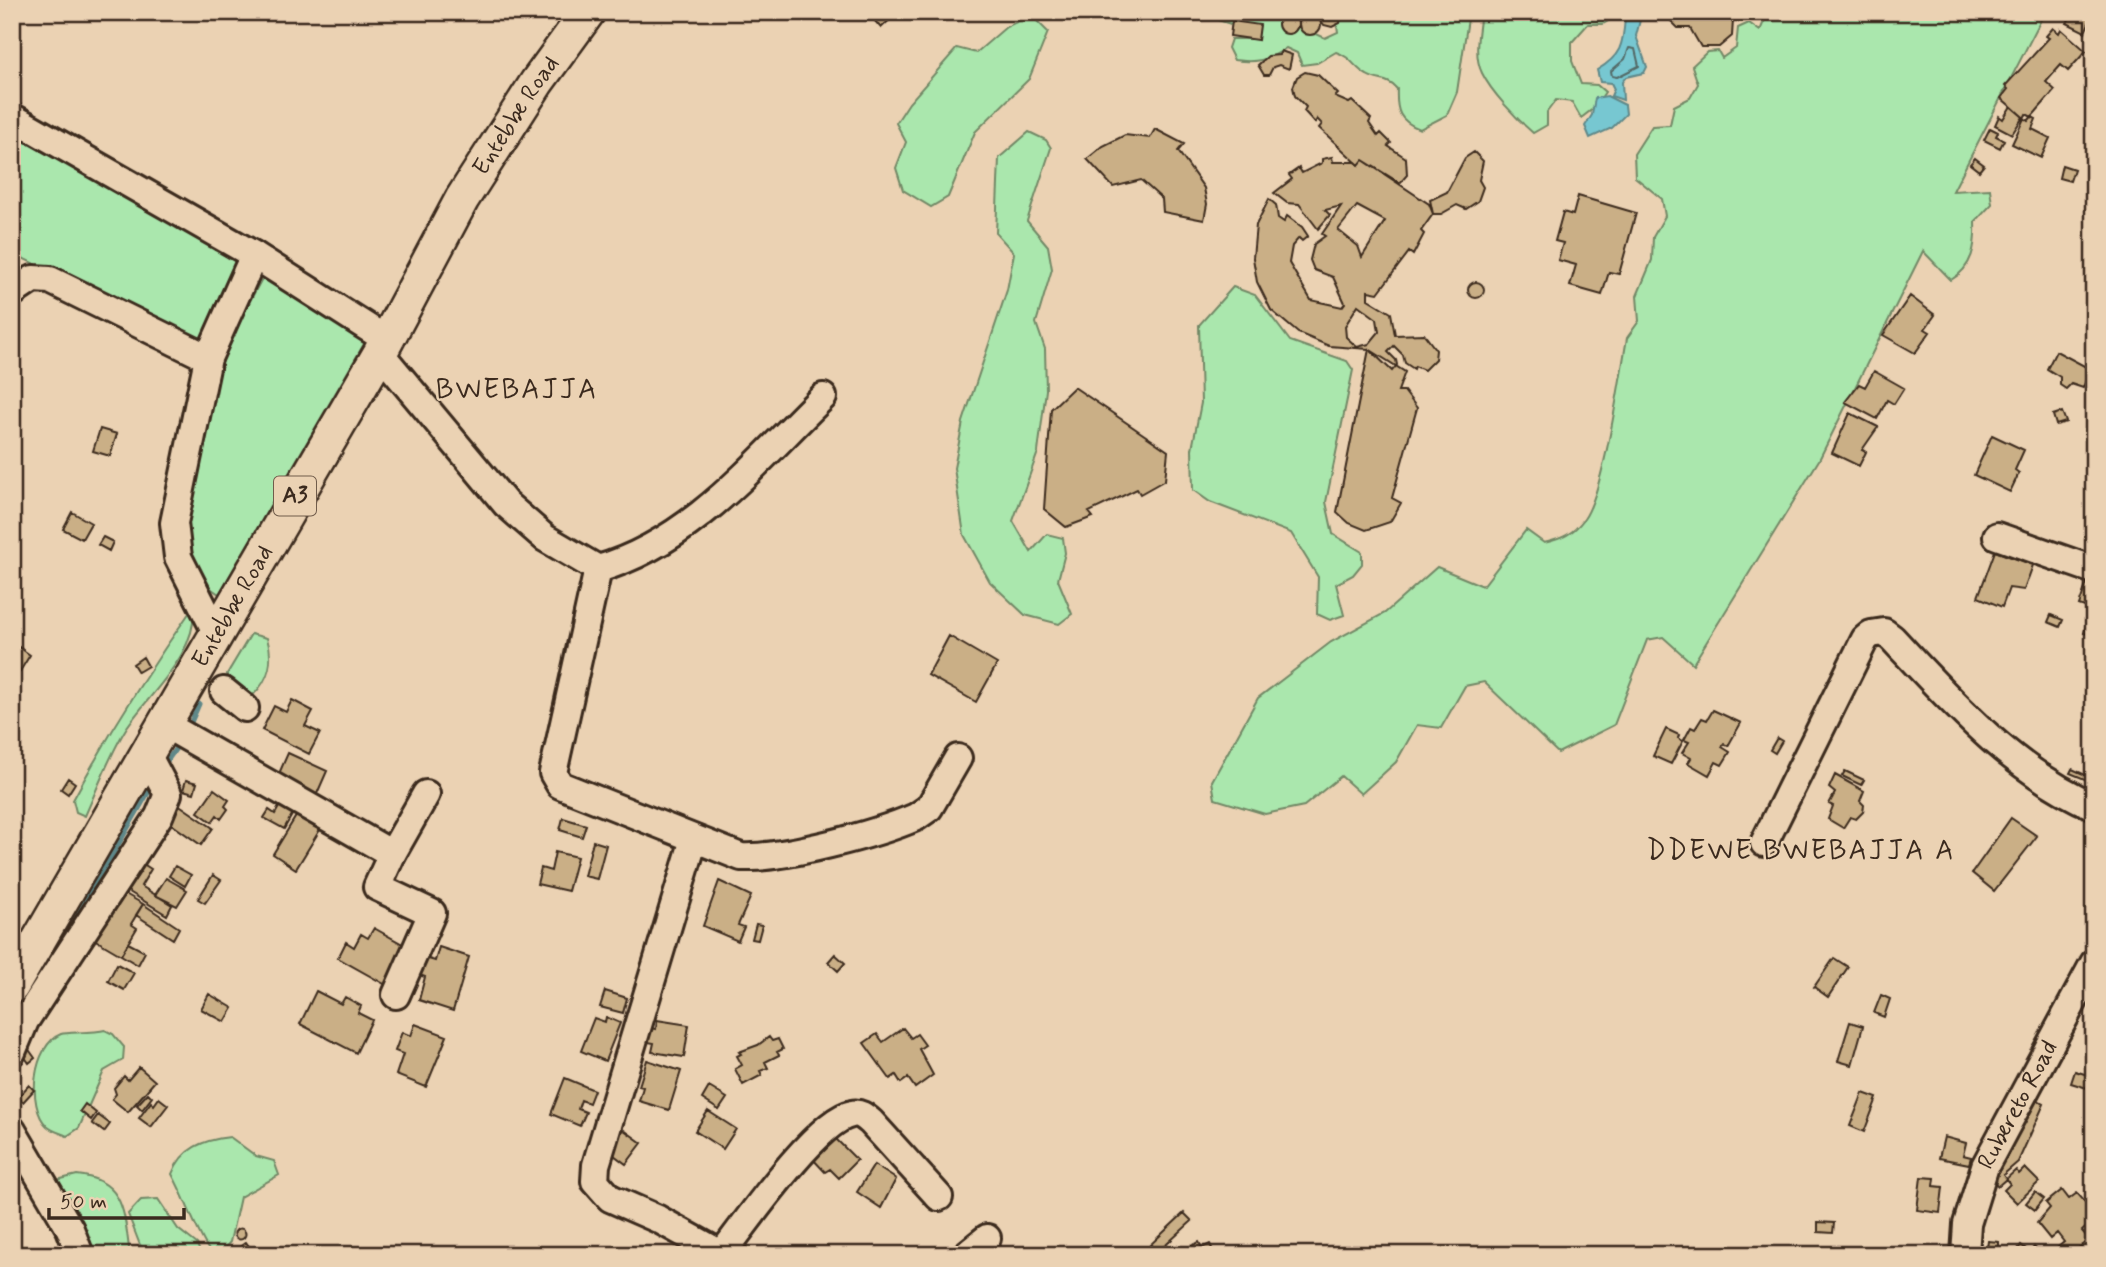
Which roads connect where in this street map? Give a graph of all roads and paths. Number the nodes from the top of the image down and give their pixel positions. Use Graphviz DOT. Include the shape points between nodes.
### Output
graph roads {
  1 [pos="588,12"];
  2 [pos="12,117"];
  3 [pos="254,255"];
  4 [pos="12,293"];
  5 [pos="384,346"];
  6 [pos="208,358"];
  7 [pos="823,397"];
  8 [pos="1997,537"];
  9 [pos="598,569"];
  10 [pos="2094,570"];
  11 [pos="217,634"];
  12 [pos="224,691"];
  13 [pos="245,708"];
  14 [pos="164,724"];
  15 [pos="147,754"];
  16 [pos="958,758"];
  17 [pos="426,794"];
  18 [pos="2094,806"];
  19 [pos="694,839"];
  20 [pos="1763,843"];
  21 [pos="392,854"];
  22 [pos="2094,963"];
  23 [pos="14,980"];
  24 [pos="396,995"];
  25 [pos="12,1052"];
  26 [pos="12,1130"];
  27 [pos="939,1197"];
  28 [pos="723,1254"];
  29 [pos="80,1255"];
  30 [pos="1965,1255"];
  1 -- 5 [label="main road, Entebbe Road / A3" via="462,199"];
  2 -- 3 [label="street"];
  3 -- 5 [label="street"];
  3 -- 6 [label="street"];
  4 -- 6 [label="street" via="23,282 50,280"];
  5 -- 9 [label="street" via="506,504 545,538"];
  5 -- 11 [label="main road, Entebbe Road / A3"];
  6 -- 11 [label="street" via="173,533 185,575"];
  7 -- 9 [label="street" via="707,511 635,558"];
  8 -- 10 [label="street"];
  9 -- 19 [label="street" via="555,780 573,792"];
  11 -- 14 [label="main road, Entebbe Road / A3"];
  12 -- 13 [label="street"];
  14 -- 15 [label="main road, Entebbe Road / A3"];
  14 -- 21 [label="street"];
  15 -- 23 [label="main road, Entebbe Road / A3"];
  15 -- 25 [label="street" via="168,794 159,816 25,1021"];
  16 -- 19 [label="street" via="929,808 903,823 758,858 741,857"];
  17 -- 21 [label="street"];
  18 -- 20 [label="street" via="2050,785 1962,713 1884,632 1865,639"];
  19 -- 28 [label="street" via="595,1181 610,1198"];
  21 -- 24 [label="street" via="377,887 432,913"];
  22 -- 30 [label="street, Rubereto Road" via="1985,1166 1967,1224"];
  26 -- 29 [label="street" via="70,1229"];
  27 -- 28 [label="street" via="871,1122 853,1114 841,1118 789,1164"];
}
